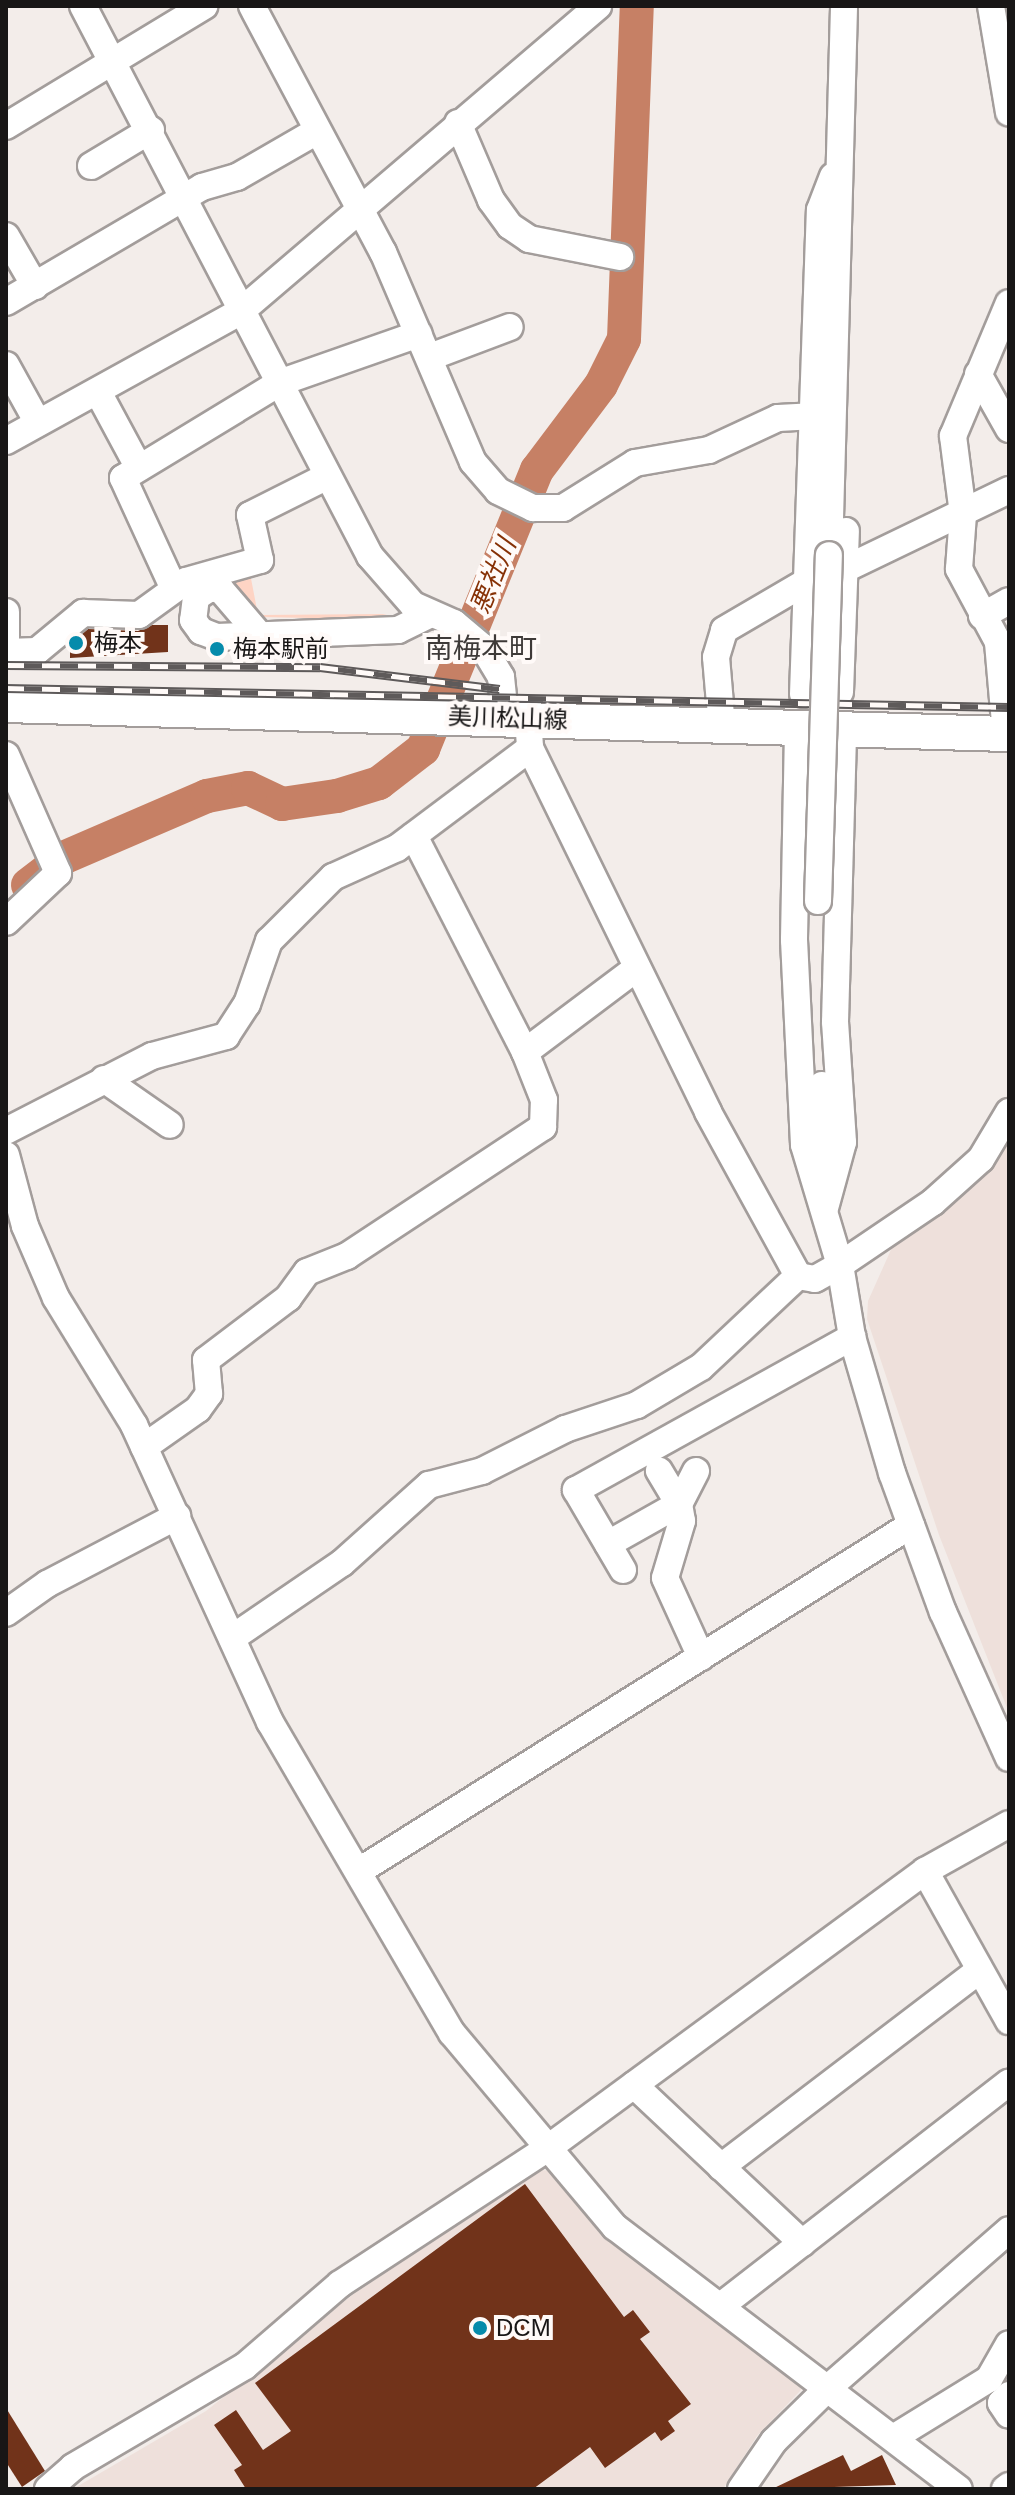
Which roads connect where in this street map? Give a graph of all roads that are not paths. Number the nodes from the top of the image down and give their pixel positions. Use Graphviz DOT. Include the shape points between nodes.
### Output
graph roads {
  1 [pos="83,6"];
  2 [pos="204,6"];
  3 [pos="252,6"];
  4 [pos="598,6"];
  5 [pos="844,6"];
  6 [pos="991,6"];
  7 [pos="115,60"];
  8 [pos="1009,112"];
  9 [pos="458,123"];
  10 [pos="6,126"];
  11 [pos="151,130"];
  12 [pos="317,131"];
  13 [pos="840,158"];
  14 [pos="91,166"];
  15 [pos="182,199"];
  16 [pos="358,209"];
  17 [pos="6,236"];
  18 [pos="620,257"];
  19 [pos="35,286"];
  20 [pos="6,302"];
  21 [pos="1009,303"];
  22 [pos="240,312"];
  23 [pos="510,327"];
  24 [pos="425,345"];
  25 [pos="6,365"];
  26 [pos="978,374"];
  27 [pos="279,383"];
  28 [pos="98,392"];
  29 [pos="811,416"];
  30 [pos="38,423"];
  31 [pos="1009,429"];
  32 [pos="6,441"];
  33 [pos="139,468"];
  34 [pos="326,477"];
  35 [pos="1009,490"];
  36 [pos="963,514"];
  37 [pos="837,562"];
  38 [pos="806,582"];
  39 [pos="174,589"];
  40 [pos="1009,601"];
  41 [pos="6,612"];
  42 [pos="982,616"];
  43 [pos="442,619"];
  44 [pos="257,632"];
  45 [pos="804,642"];
  46 [pos="842,643"];
  47 [pos="6,652"];
  48 [pos="840,692"];
  49 [pos="803,694"];
  50 [pos="1007,696"];
  51 [pos="6,705"];
  52 [pos="521,727"];
  53 [pos="722,727"];
  54 [pos="798,730"];
  55 [pos="843,731"];
  56 [pos="1007,734"];
  57 [pos="6,755"];
  58 [pos="17,812"];
  59 [pos="414,836"];
  60 [pos="6,922"];
  61 [pos="637,968"];
  62 [pos="525,1052"];
  63 [pos="104,1079"];
  64 [pos="1009,1112"];
  65 [pos="170,1125"];
  66 [pos="6,1131"];
  67 [pos="6,1155"];
  68 [pos="825,1208"];
  69 [pos="840,1265"];
  70 [pos="798,1276"];
  71 [pos="852,1337"];
  72 [pos="144,1447"];
  73 [pos="659,1471"];
  74 [pos="696,1471"];
  75 [pos="679,1504"];
  76 [pos="177,1516"];
  77 [pos="911,1525"];
  78 [pos="608,1544"];
  79 [pos="623,1570"];
  80 [pos="6,1613"];
  81 [pos="232,1638"];
  82 [pos="701,1657"];
  83 [pos="1009,1758"];
  84 [pos="1009,1824"];
  85 [pos="359,1871"];
  86 [pos="925,1871"];
  87 [pos="980,1970"];
  88 [pos="1009,2021"];
  89 [pos="1009,2082"];
  90 [pos="634,2085"];
  91 [pos="548,2148"];
  92 [pos="721,2167"];
  93 [pos="1009,2230"];
  94 [pos="802,2243"];
  95 [pos="722,2305"];
  96 [pos="1009,2344"];
  97 [pos="828,2388"];
  98 [pos="1009,2395"];
  99 [pos="1009,2415"];
  100 [pos="893,2438"];
  101 [pos="48,2489"];
  102 [pos="741,2489"];
  103 [pos="959,2489"];
  1 -- 7 [label="street"];
  2 -- 7 [label="street"];
  3 -- 12 [label="street"];
  4 -- 9 [label="street"];
  5 -- 13 [label="street"];
  6 -- 8 [label="street"];
  7 -- 10 [label="street"];
  7 -- 11 [label="street"];
  9 -- 16 [label="street"];
  9 -- 18 [label="street" via="491,200 510,226 529,239"];
  11 -- 14 [label="street"];
  11 -- 15 [label="street"];
  12 -- 15 [label="street" via="237,177"];
  12 -- 16 [label="street"];
  13 -- 29 [label="street" via="820,210"];
  13 -- 37 [label="street"];
  15 -- 19 [label="street"];
  15 -- 22 [label="street"];
  16 -- 22 [label="street"];
  16 -- 24 [label="street"];
  17 -- 19 [label="street"];
  19 -- 20 [label="street"];
  21 -- 26 [label="street"];
  22 -- 27 [label="street"];
  22 -- 28 [label="street"];
  23 -- 24 [label="street"];
  24 -- 27 [label="street"];
  24 -- 29 [label="street" via="473,462 506,497 533,508 563,508 635,463 709,450 778,418"];
  25 -- 30 [label="street"];
  26 -- 31 [label="street"];
  26 -- 36 [label="street" via="953,436"];
  27 -- 33 [label="street"];
  27 -- 34 [label="street"];
  28 -- 30 [label="street"];
  28 -- 33 [label="street"];
  29 -- 38 [label="street"];
  30 -- 32 [label="street"];
  33 -- 39 [label="street" via="123,478"];
  34 -- 39 [label="street" via="250,515 260,560 209,572"];
  34 -- 43 [label="street" via="387,582"];
  35 -- 36 [label="street"];
  36 -- 37 [label="street"];
  36 -- 42 [label="street" via="959,569"];
  37 -- 38 [label="street"];
  37 -- 46 [label="street"];
  37 -- 68 [label="street, bridge" via="818,901"];
  38 -- 45 [label="street"];
  38 -- 53 [label="street" via="724,630 716,657"];
  39 -- 47 [label="street" via="139,615 83,613 37,651"];
  40 -- 42 [label="street"];
  41 -- 47 [label="street"];
  42 -- 50 [label="street" via="998,642"];
  43 -- 44 [label="street" via="398,630"];
  43 -- 52 [label="street" via="483,647"];
  45 -- 46 [label="street" via="818,656 832,655"];
  45 -- 49 [label="street"];
  46 -- 48 [label="street"];
  50 -- 56 [label="street"];
  51 -- 52 [label="main road, 美川松山線"];
  52 -- 53 [label="main road, 美川松山線"];
  52 -- 59 [label="street"];
  52 -- 61 [label="street"];
  53 -- 54 [label="main road, 美川松山線"];
  54 -- 55 [label="main road, 美川松山線"];
  54 -- 68 [label="street" via="796,1026 804,1145"];
  55 -- 56 [label="main road, 美川松山線"];
  55 -- 68 [label="street" via="835,1022 843,1142"];
  57 -- 58 [label="street"];
  58 -- 60 [label="street" via="52,862"];
  59 -- 62 [label="street"];
  59 -- 63 [label="street" via="333,877 287,921 259,958 247,1004 226,1036 152,1056"];
  61 -- 62 [label="street"];
  61 -- 70 [label="street" via="715,1126"];
  62 -- 72 [label="street" via="544,1100 543,1127 347,1256 307,1272 288,1298 206,1360 209,1394 198,1409"];
  63 -- 65 [label="street"];
  63 -- 66 [label="street"];
  64 -- 69 [label="street" via="981,1159 933,1202"];
  67 -- 72 [label="street" via="25,1226 56,1298"];
  68 -- 69 [label="street"];
  69 -- 70 [label="street" via="815,1279"];
  69 -- 71 [label="street"];
  70 -- 81 [label="street" via="701,1367 637,1405 565,1429 482,1471 429,1485 342,1563"];
  71 -- 77 [label="street"];
  71 -- 78 [label="street" via="576,1490"];
  72 -- 76 [label="street"];
  73 -- 75 [label="street"];
  74 -- 75 [label="street"];
  75 -- 78 [label="street"];
  75 -- 82 [label="street" via="682,1521 665,1578"];
  76 -- 80 [label="street" via="47,1584"];
  76 -- 81 [label="street"];
  77 -- 82 [label="street"];
  77 -- 83 [label="street" via="954,1638"];
  78 -- 79 [label="street"];
  81 -- 85 [label="street" via="293,1766"];
  82 -- 85 [label="street"];
  84 -- 86 [label="street"];
  85 -- 91 [label="street" via="452,2033"];
  86 -- 87 [label="street"];
  86 -- 90 [label="street"];
  87 -- 88 [label="street"];
  87 -- 92 [label="street"];
  89 -- 94 [label="street"];
  90 -- 91 [label="street"];
  90 -- 92 [label="street"];
  91 -- 95 [label="street" via="615,2227"];
  91 -- 101 [label="street" via="340,2284 245,2366 73,2467"];
  92 -- 94 [label="street"];
  93 -- 97 [label="street"];
  94 -- 95 [label="street"];
  95 -- 97 [label="street"];
  96 -- 100 [label="street" via="989,2379"];
  97 -- 100 [label="street"];
  97 -- 102 [label="street" via="774,2441"];
  98 -- 99 [label="street" via="1001,2403"];
  100 -- 103 [label="street"];
}
